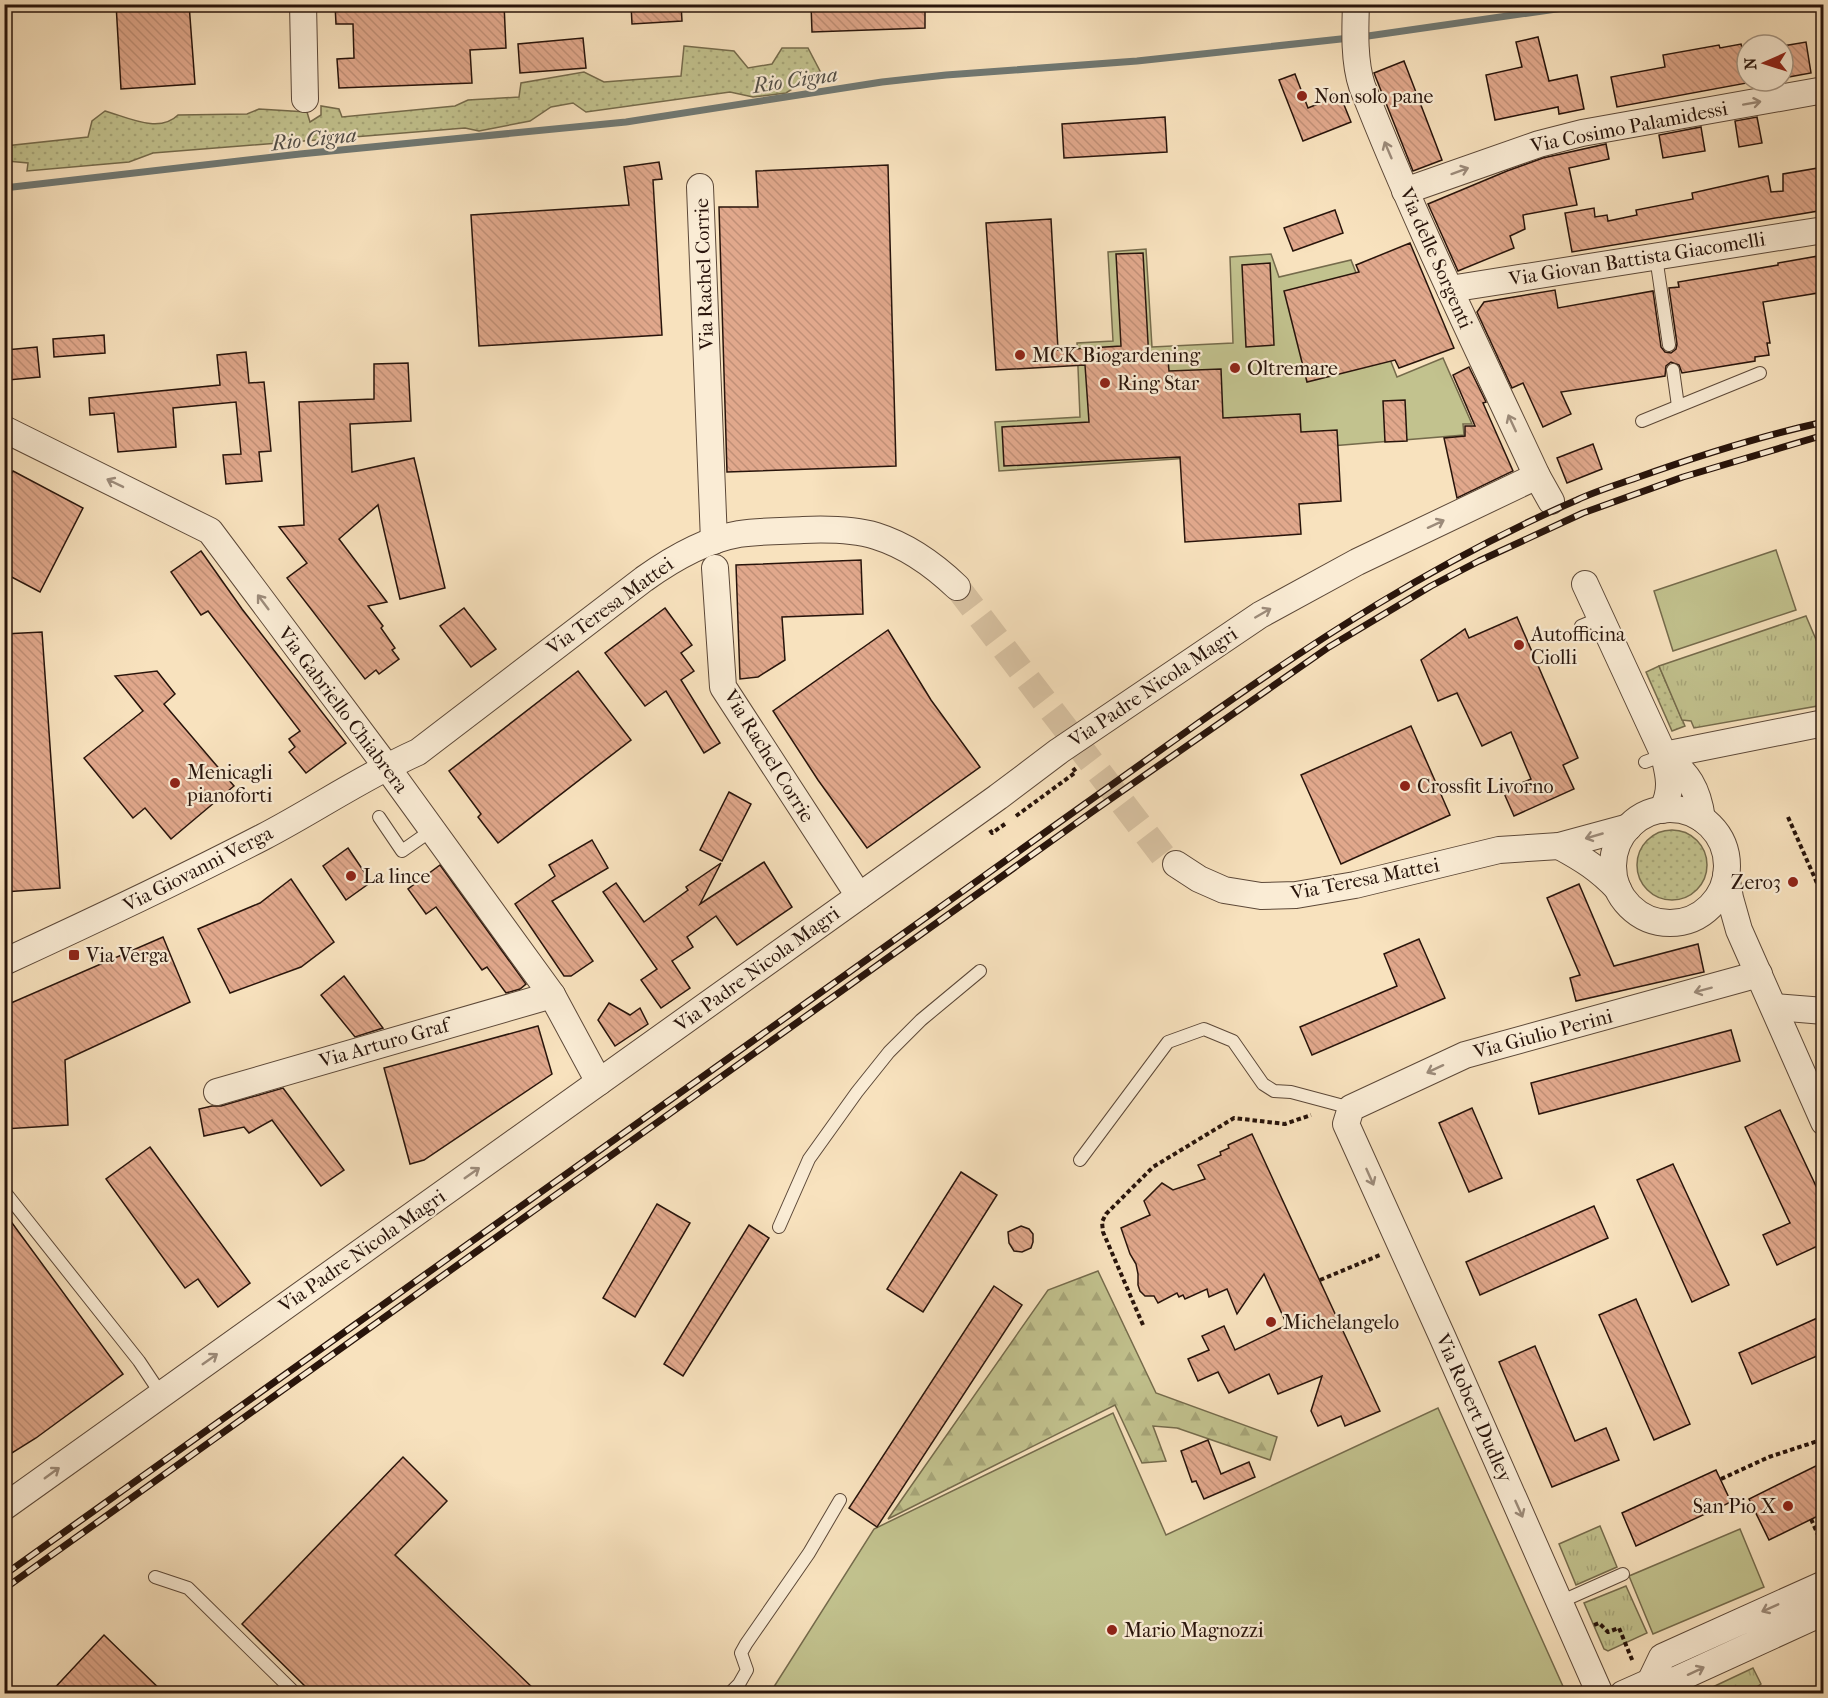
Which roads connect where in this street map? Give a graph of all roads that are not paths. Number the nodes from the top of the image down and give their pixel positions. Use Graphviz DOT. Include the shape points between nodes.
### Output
graph roads {
  1 [pos="303,4"];
  2 [pos="1356,6"];
  3 [pos="1824,90"];
  4 [pos="305,99"];
  5 [pos="700,187"];
  6 [pos="1405,191"];
  7 [pos="1824,230"];
  8 [pos="1656,257"];
  9 [pos="1450,289"];
  10 [pos="1669,345"];
  11 [pos="1673,370"];
  12 [pos="1760,374"];
  13 [pos="1678,406"];
  14 [pos="1642,421"];
  15 [pos="4,429"];
  16 [pos="1537,476"];
  17 [pos="1551,501"];
  18 [pos="714,541"];
  19 [pos="715,568"];
  20 [pos="1585,584"];
  21 [pos="957,588"];
  22 [pos="1824,723"];
  23 [pos="1654,759"];
  24 [pos="386,766"];
  25 [pos="1662,810"];
  26 [pos="379,818"];
  27 [pos="1702,819"];
  28 [pos="1629,828"];
  29 [pos="432,830"];
  30 [pos="1559,846"];
  31 [pos="1176,864"];
  32 [pos="1726,876"];
  33 [pos="1618,889"];
  34 [pos="859,896"];
  35 [pos="1696,918"];
  36 [pos="1739,930"];
  37 [pos="4,962"];
  38 [pos="980,970"];
  39 [pos="1759,974"];
  40 [pos="552,995"];
  41 [pos="1774,1007"];
  42 [pos="1824,1011"];
  43 [pos="599,1082"];
  44 [pos="217,1092"];
  45 [pos="1348,1116"];
  46 [pos="1824,1122"];
  47 [pos="1080,1160"];
  48 [pos="4,1191"];
  49 [pos="779,1227"];
  50 [pos="161,1394"];
  51 [pos="840,1500"];
  52 [pos="4,1507"];
  53 [pos="1623,1574"];
  54 [pos="155,1576"];
  55 [pos="1824,1584"];
  56 [pos="1560,1602"];
  57 [pos="1824,1612"];
  58 [pos="1643,1688"];
  59 [pos="296,1694"];
  60 [pos="729,1694"];
  61 [pos="1600,1694"];
  1 -- 4 [label="street"];
  6 -- 2 [label="street, Via delle Sorgenti, one-way" via="1358,75"];
  6 -- 3 [label="street, Via Cosimo Palamidessi, one-way" via="1582,133"];
  5 -- 18 [label="street, Via Rachel Corrie"];
  6 -- 9 [label="street, Via delle Sorgenti"];
  7 -- 8 [label="street, Via Giovan Battista Giacomelli"];
  8 -- 9 [label="street, Via Giovan Battista Giacomelli"];
  8 -- 10 [label="lane"];
  16 -- 9 [label="street, Via delle Sorgenti, one-way"];
  11 -- 13 [label="lane"];
  12 -- 13 [label="lane"];
  13 -- 14 [label="lane"];
  24 -- 15 [label="street, Via Gabriello Chiabrera, one-way" via="210,531"];
  16 -- 17 [label="street, Via delle Sorgenti"];
  34 -- 16 [label="street, Via Padre Nicola Magri, one-way" via="1076,740 1260,615 1357,562"];
  18 -- 21 [label="street, Via Teresa Mattei" via="738,534 776,531 866,533 909,550"];
  18 -- 24 [label="street, Via Teresa Mattei" via="664,565 418,752"];
  19 -- 34 [label="street, Via Rachel Corrie" via="723,687"];
  20 -- 23 [label="street" via="1591,622"];
  22 -- 23 [label="street"];
  23 -- 25 [label="street" via="1669,776 1670,791"];
  23 -- 27 [label="street" via="1682,769 1700,802"];
  24 -- 29 [label="street, Via Gabriello Chiabrera"];
  24 -- 37 [label="street, Via Giovanni Verga" via="261,838"];
  25 -- 27 [label="street" via="1683,810"];
  25 -- 28 [label="street"];
  26 -- 29 [label="lane" via="402,851"];
  27 -- 32 [label="street" via="1723,844 1728,864"];
  28 -- 30 [label="street, Via Teresa Mattei, one-way"];
  28 -- 33 [label="street" via="1619,843 1614,862"];
  29 -- 40 [label="street, Via Gabriello Chiabrera"];
  30 -- 31 [label="street, Via Teresa Mattei" via="1499,850 1317,893 1283,896 1224,890"];
  30 -- 33 [label="street" via="1589,862"];
  32 -- 35 [label="street" via="1717,898"];
  32 -- 36 [label="street"];
  33 -- 35 [label="street" via="1629,906 1647,918 1669,924"];
  34 -- 43 [label="street, Via Padre Nicola Magri"];
  35 -- 36 [label="street"];
  36 -- 39 [label="street"];
  38 -- 49 [label="lane" via="921,1020 856,1092 809,1159"];
  39 -- 41 [label="street"];
  39 -- 45 [label="street, Via Giulio Perini, one-way" via="1465,1055"];
  40 -- 43 [label="street, Via Gabriello Chiabrera"];
  40 -- 44 [label="street, Via Arturo Graf"];
  41 -- 42 [label="street"];
  41 -- 46 [label="street"];
  50 -- 43 [label="street, Via Padre Nicola Magri, one-way"];
  45 -- 47 [label="lane" via="1291,1092 1274,1091 1263,1084 1233,1041 1204,1029 1168,1042"];
  45 -- 56 [label="street, Via Robert Dudley, one-way"];
  48 -- 50 [label="lane"];
  52 -- 50 [label="street, Via Padre Nicola Magri, one-way"];
  51 -- 60 [label="lane" via="809,1553 746,1644 741,1653 747,1670"];
  53 -- 56 [label="lane"];
  54 -- 59 [label="lane" via="188,1588"];
  55 -- 58 [label="street, one-way" via="1662,1657"];
  56 -- 61 [label="street, Via Robert Dudley"];
  58 -- 57 [label="street, one-way" via="1671,1682"];
}
